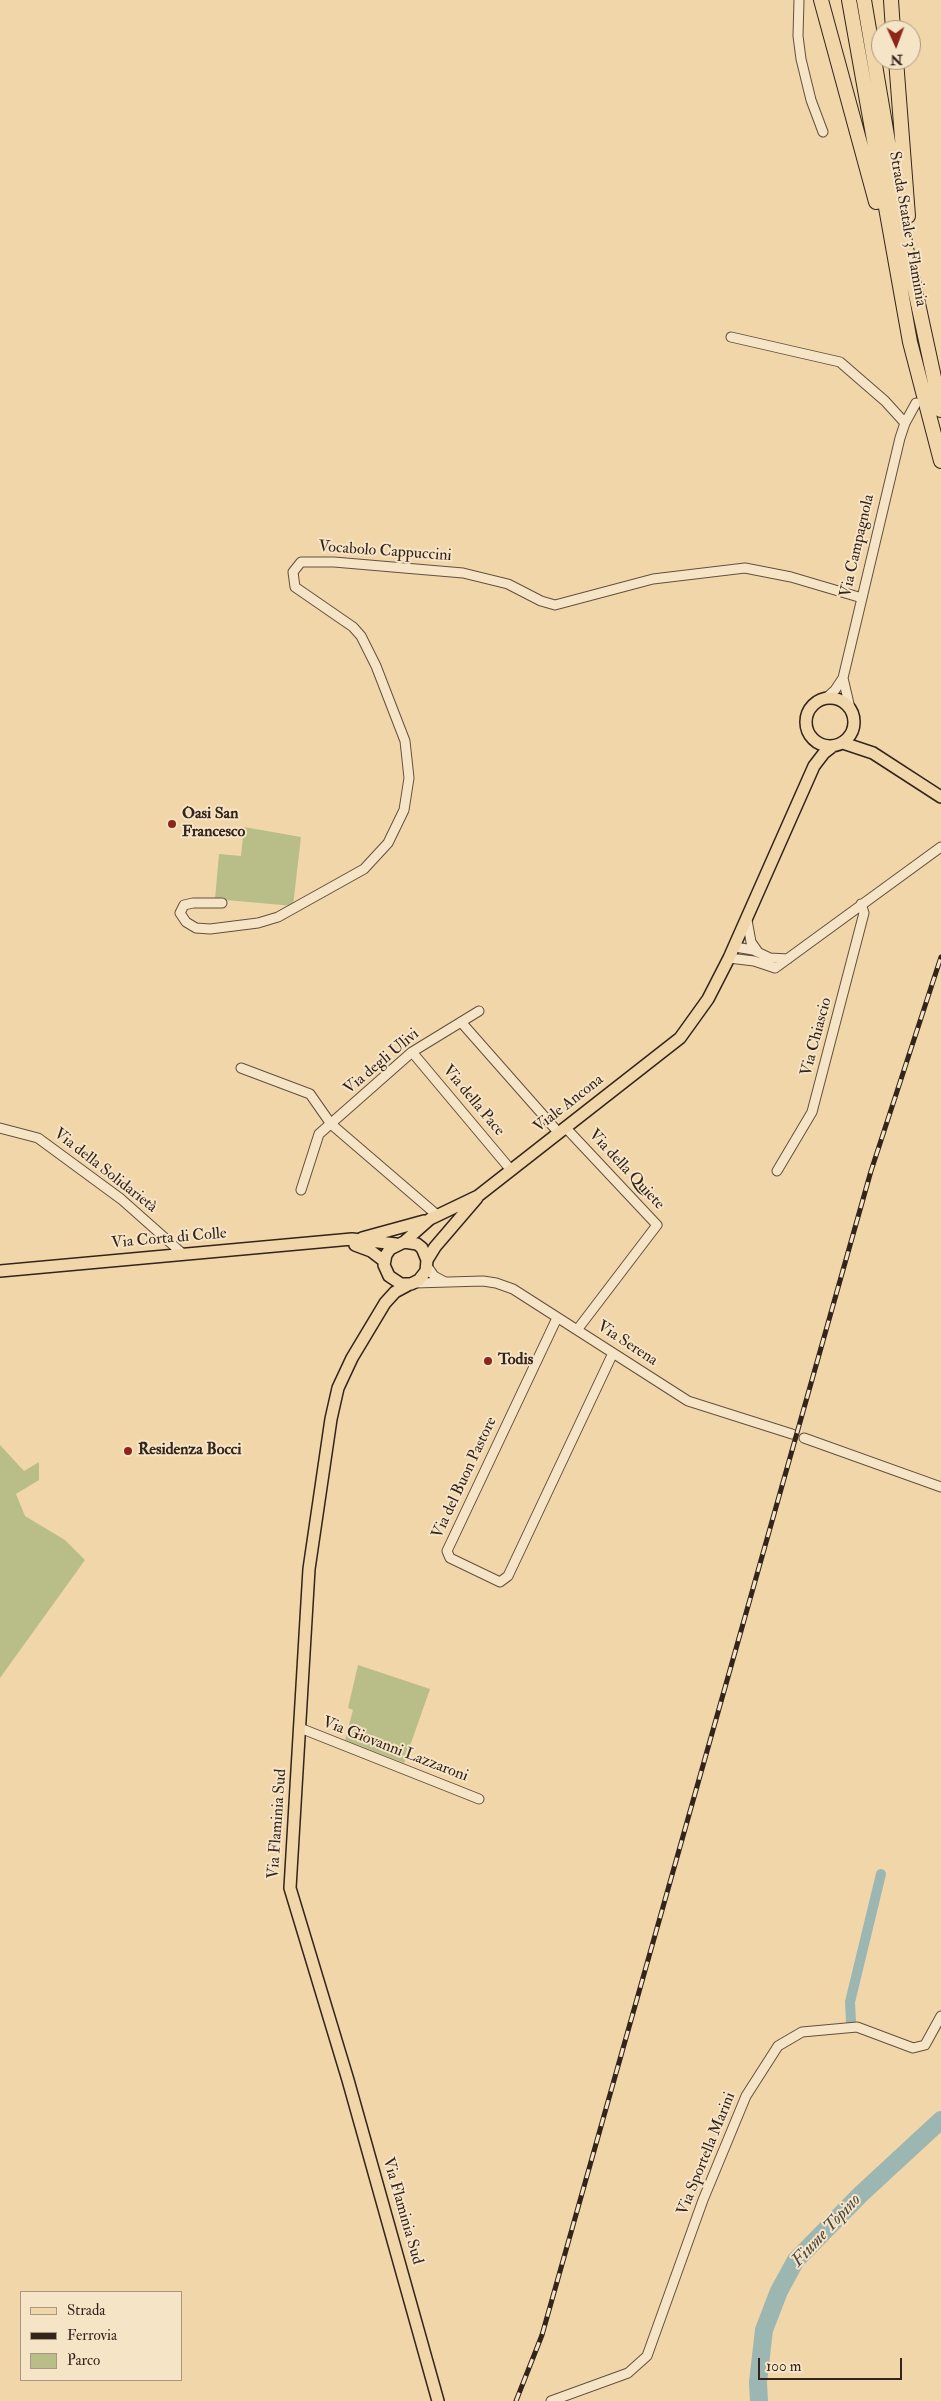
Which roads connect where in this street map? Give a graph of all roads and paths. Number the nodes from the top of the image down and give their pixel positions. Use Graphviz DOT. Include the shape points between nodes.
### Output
graph roads {
  1 [pos="799,0"];
  2 [pos="821,0"];
  3 [pos="849,0"];
  4 [pos="864,0"];
  5 [pos="891,0"];
  6 [pos="892,20"];
  7 [pos="897,70"];
  8 [pos="823,132"];
  9 [pos="921,323"];
  10 [pos="731,337"];
  11 [pos="910,342"];
  12 [pos="916,403"];
  13 [pos="941,410"];
  14 [pos="905,423"];
  15 [pos="941,461"];
  16 [pos="862,598"];
  17 [pos="843,678"];
  18 [pos="825,699"];
  19 [pos="850,708"];
  20 [pos="853,730"];
  21 [pos="815,742"];
  22 [pos="838,745"];
  23 [pos="873,753"];
  24 [pos="814,766"];
  25 [pos="941,797"];
  26 [pos="941,847"];
  27 [pos="222,903"];
  28 [pos="861,904"];
  29 [pos="747,919"];
  30 [pos="735,947"];
  31 [pos="758,952"];
  32 [pos="729,958"];
  33 [pos="788,958"];
  34 [pos="479,1011"];
  35 [pos="461,1022"];
  36 [pos="680,1038"];
  37 [pos="412,1052"];
  38 [pos="241,1068"];
  39 [pos="331,1124"];
  40 [pos="0,1128"];
  41 [pos="562,1130"];
  42 [pos="512,1170"];
  43 [pos="777,1171"];
  44 [pos="301,1190"];
  45 [pos="478,1196"];
  46 [pos="438,1215"];
  47 [pos="455,1224"];
  48 [pos="347,1240"];
  49 [pos="400,1243"];
  50 [pos="183,1254"];
  51 [pos="384,1262"];
  52 [pos="427,1263"];
  53 [pos="0,1271"];
  54 [pos="389,1276"];
  55 [pos="411,1284"];
  56 [pos="448,1284"];
  57 [pos="385,1303"];
  58 [pos="557,1318"];
  59 [pos="577,1330"];
  60 [pos="613,1353"];
  61 [pos="792,1434"];
  62 [pos="804,1438"];
  63 [pos="941,1487"];
  64 [pos="300,1728"];
  65 [pos="479,1798"];
  66 [pos="941,2016"];
  67 [pos="438,2401"];
  68 [pos="551,2401"];
  1 -- 8 [label="street" via="800,59"];
  2 -- 11 [label="highway" via="876,198 893,290"];
  3 -- 11 [label="highway, Strada Statale 3 Flaminia"];
  4 -- 9 [label="highway, Strada Statale 3 Flaminia"];
  5 -- 6 [label="highway"];
  7 -- 9 [label="highway"];
  9 -- 13 [label="highway, Strada Statale 3 Flaminia"];
  10 -- 14 [label="street" via="840,362"];
  11 -- 15 [label="highway, Strada Statale 3 Flaminia"];
  12 -- 14 [label="street, Via Campagnola"];
  14 -- 16 [label="street, Via Campagnola"];
  16 -- 17 [label="street, Via Campagnola"];
  16 -- 27 [label="street, Vocabolo Cappuccini" via="791,577 745,568 652,579 555,604 508,584 463,573 301,562 293,572 295,587 353,626 376,666 405,741 409,778 404,810 388,843 364,869 278,917 210,929 196,928 180,913 184,905"];
  17 -- 18 [label="street, Via Campagnola"];
  17 -- 19 [label="street, Via Campagnola"];
  18 -- 19 [label="main road" via="839,700"];
  18 -- 21 [label="main road, Via Campagnola" via="808,713 807,729"];
  19 -- 20 [label="main road, Via Campagnola"];
  20 -- 22 [label="main road, Via Campagnola"];
  20 -- 23 [label="main road"];
  21 -- 22 [label="main road"];
  21 -- 24 [label="main road, Via Campagnola"];
  22 -- 23 [label="main road"];
  22 -- 24 [label="main road, Via Campagnola" via="824,753"];
  23 -- 25 [label="main road"];
  24 -- 29 [label="main road, Via Campagnola"];
  26 -- 28 [label="street"];
  28 -- 33 [label="street"];
  28 -- 43 [label="street, Via Chiascio" via="864,913 812,1112"];
  29 -- 30 [label="main road, Via Campagnola"];
  29 -- 31 [label="street" via="751,942"];
  30 -- 31 [label="street"];
  30 -- 32 [label="main road, Via Campagnola"];
  31 -- 33 [label="street" via="770,958"];
  32 -- 33 [label="street" via="775,968"];
  32 -- 36 [label="main road, Via Campagnola" via="708,998"];
  34 -- 35 [label="street, Via degli Ulivi"];
  35 -- 37 [label="street, Via degli Ulivi"];
  35 -- 41 [label="street"];
  36 -- 41 [label="main road, Viale Ancona"];
  37 -- 39 [label="street, Via degli Ulivi"];
  37 -- 42 [label="street, Via della Pace"];
  38 -- 39 [label="street" via="310,1094"];
  39 -- 44 [label="street, Via degli Ulivi" via="319,1134"];
  39 -- 46 [label="street"];
  40 -- 50 [label="street, Via della Solidarietà" via="38,1138 121,1199"];
  41 -- 42 [label="main road, Viale Ancona"];
  41 -- 59 [label="street, Via della Quiete" via="657,1226"];
  42 -- 45 [label="main road, Viale Ancona"];
  45 -- 46 [label="main road, Viale Ancona"];
  45 -- 47 [label="main road, Viale Ancona"];
  46 -- 47 [label="street" via="453,1215"];
  46 -- 48 [label="main road, Viale Ancona" via="400,1229"];
  46 -- 49 [label="main road, Viale Ancona"];
  47 -- 52 [label="main road, Viale Ancona" via="435,1246"];
  48 -- 49 [label="main road, Via Corta di Colle"];
  48 -- 50 [label="main road, Via Corta di Colle"];
  48 -- 51 [label="main road, Via Corta di Colle" via="371,1251"];
  49 -- 51 [label="main road" via="386,1254"];
  49 -- 52 [label="main road" via="417,1244 422,1248"];
  50 -- 53 [label="main road, Via Corta di Colle"];
  51 -- 54 [label="main road, Via Flaminia Sud"];
  52 -- 55 [label="main road, Via Flaminia Sud" via="423,1276"];
  52 -- 56 [label="street" via="434,1276"];
  54 -- 55 [label="main road" via="394,1281"];
  54 -- 57 [label="main road, Via Flaminia Sud"];
  55 -- 56 [label="street, Via Serena"];
  55 -- 57 [label="main road, Via Flaminia Sud" via="395,1292"];
  56 -- 58 [label="street, Via Serena" via="496,1283 512,1289"];
  57 -- 64 [label="main road, Via Flaminia Sud" via="345,1370 331,1419 309,1570"];
  58 -- 59 [label="street, Via Serena"];
  58 -- 60 [label="street, Via del Buon Pastore" via="447,1551 450,1558 500,1582 508,1576"];
  59 -- 60 [label="street, Via Serena"];
  60 -- 61 [label="street, Via Serena" via="688,1401"];
  62 -- 63 [label="street"];
  64 -- 65 [label="street, Via Giovanni Lazzaroni"];
  64 -- 67 [label="main road, Via Flaminia Sud" via="290,1888 348,2080"];
  66 -- 68 [label="street, Via Sportella Marini" via="925,2045 913,2048 857,2027 802,2032 778,2046 746,2096 703,2200 647,2356 628,2373"];
}
